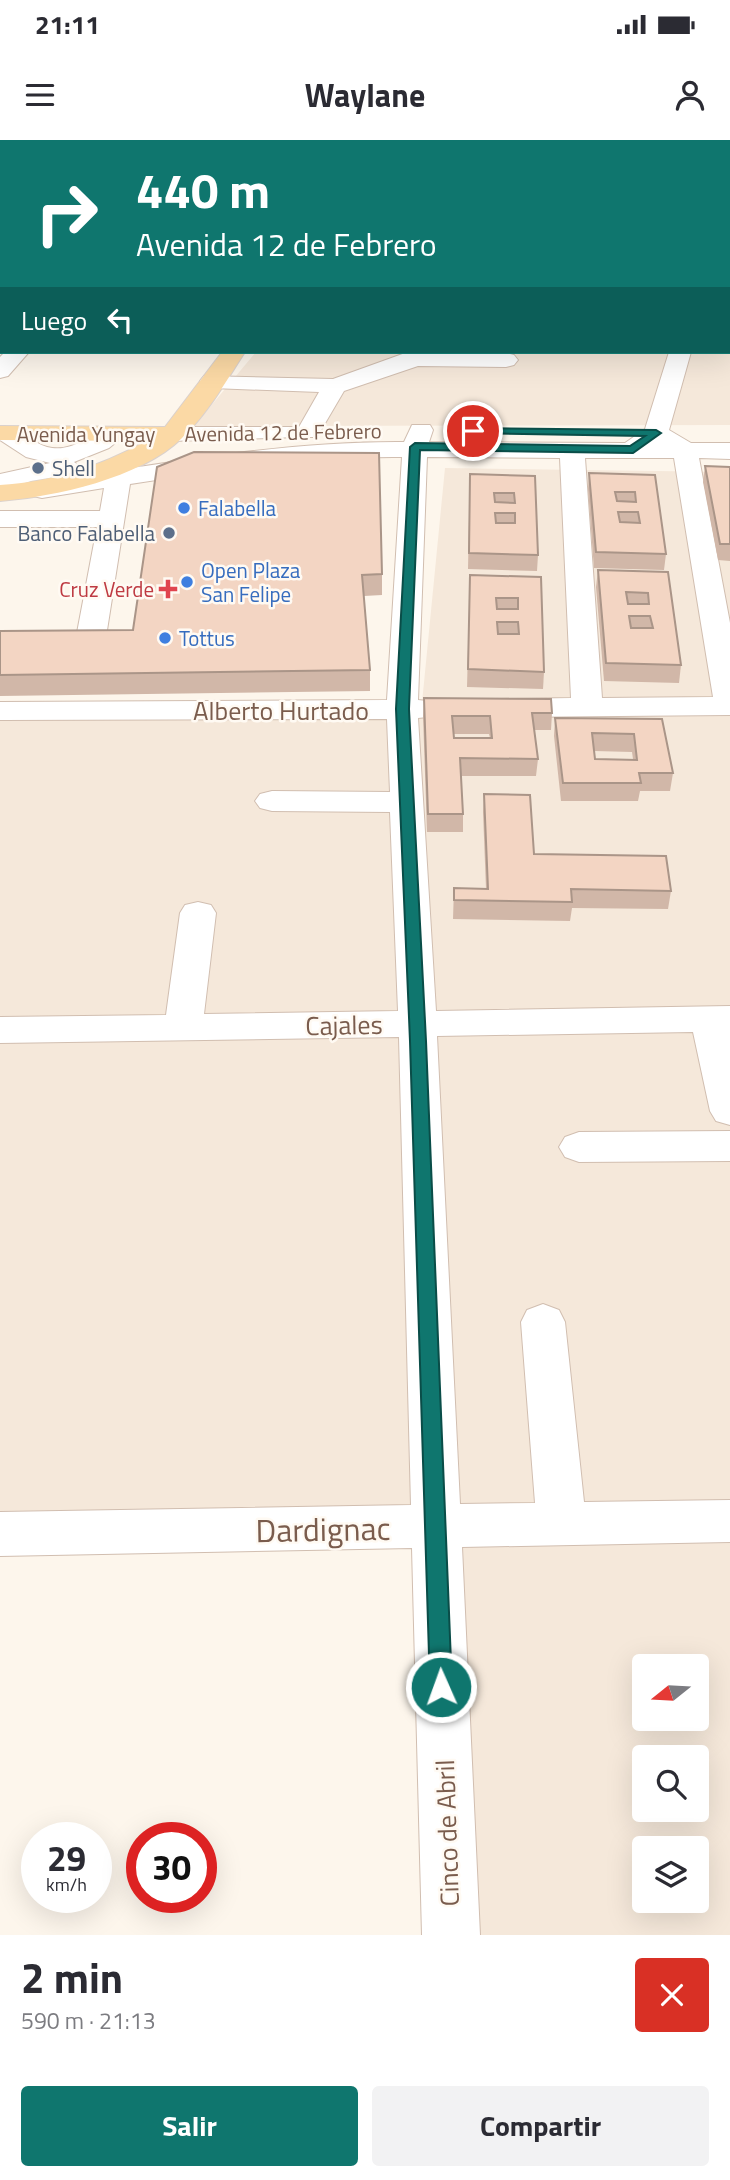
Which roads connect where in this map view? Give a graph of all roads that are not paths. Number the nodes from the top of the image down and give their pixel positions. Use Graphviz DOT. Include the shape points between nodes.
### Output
graph roads {
  1 [pos="16,354"];
  2 [pos="232,354"];
  3 [pos="679,354"];
  4 [pos="417,355"];
  5 [pos="515,358"];
  6 [pos="0,371"];
  7 [pos="212,381"];
  8 [pos="335,386"];
  9 [pos="308,432"];
  10 [pos="656,433"];
  11 [pos="4,434"];
  12 [pos="114,434"];
  13 [pos="171,434"];
  14 [pos="730,434"];
  15 [pos="418,438"];
  16 [pos="572,449"];
  17 [pos="633,449"];
  18 [pos="685,450"];
  19 [pos="730,451"];
  20 [pos="115,474"];
  21 [pos="0,483"];
  22 [pos="37,490"];
  23 [pos="0,493"];
  24 [pos="0,519"];
  25 [pos="111,519"];
  26 [pos="0,648"];
  27 [pos="730,706"];
  28 [pos="587,707"];
  29 [pos="402,709"];
  30 [pos="0,711"];
  31 [pos="272,801"];
  32 [pos="407,802"];
  33 [pos="198,913"];
  34 [pos="720,1019"];
  35 [pos="417,1024"];
  36 [pos="183,1027"];
  37 [pos="0,1030"];
  38 [pos="730,1111"];
  39 [pos="730,1146"];
  40 [pos="579,1147"];
  41 [pos="543,1322"];
  42 [pos="730,1521"];
  43 [pos="561,1524"];
  44 [pos="436,1527"];
  45 [pos="0,1534"];
  46 [pos="450,1935"];
  1 -- 6 [label="street"];
  2 -- 7 [label="main road"];
  3 -- 10 [label="street"];
  4 -- 5 [label="street"];
  4 -- 8 [label="street"];
  7 -- 8 [label="street"];
  7 -- 13 [label="main road"];
  8 -- 9 [label="street"];
  9 -- 13 [label="street, Avenida 12 de Febrero"];
  9 -- 15 [label="street, Avenida 12 de Febrero"];
  10 -- 14 [label="street, Avenida 12 de Febrero"];
  10 -- 15 [label="street, Avenida 12 de Febrero"];
  10 -- 17 [label="street"];
  10 -- 18 [label="street"];
  11 -- 12 [label="street" via="39,455 70,456 92,449"];
  12 -- 13 [label="main road, Avenida Yungay"];
  13 -- 20 [label="main road"];
  15 -- 16 [label="street, Avenida 12 de Febrero"];
  15 -- 20 [label="street, Avenida 12 de Febrero"];
  15 -- 29 [label="street, Cinco de Abril"];
  16 -- 17 [label="street, Avenida 12 de Febrero"];
  16 -- 28 [label="street"];
  17 -- 18 [label="street, Avenida 12 de Febrero"];
  18 -- 19 [label="street, Avenida 12 de Febrero"];
  18 -- 27 [label="street"];
  20 -- 21 [label="street" via="71,467"];
  20 -- 22 [label="street, Avenida 12 de Febrero"];
  20 -- 25 [label="street"];
  22 -- 23 [label="main road"];
  24 -- 25 [label="street"];
  25 -- 26 [label="street" via="90,643 76,648"];
  27 -- 28 [label="street, Alberto Hurtado"];
  28 -- 29 [label="street, Alberto Hurtado"];
  29 -- 30 [label="street, Alberto Hurtado"];
  29 -- 32 [label="street, Cinco de Abril"];
  31 -- 32 [label="street"];
  32 -- 35 [label="street, Cinco de Abril"];
  33 -- 36 [label="street"];
  34 -- 35 [label="street, Cajales"];
  34 -- 38 [label="street"];
  35 -- 36 [label="street, Cajales"];
  35 -- 44 [label="street, Cinco de Abril"];
  36 -- 37 [label="street, Cajales"];
  39 -- 40 [label="street"];
  41 -- 43 [label="street"];
  42 -- 43 [label="street, Dardignac"];
  43 -- 44 [label="street, Dardignac"];
  44 -- 45 [label="street, Dardignac"];
  44 -- 46 [label="street, Cinco de Abril"];
}
